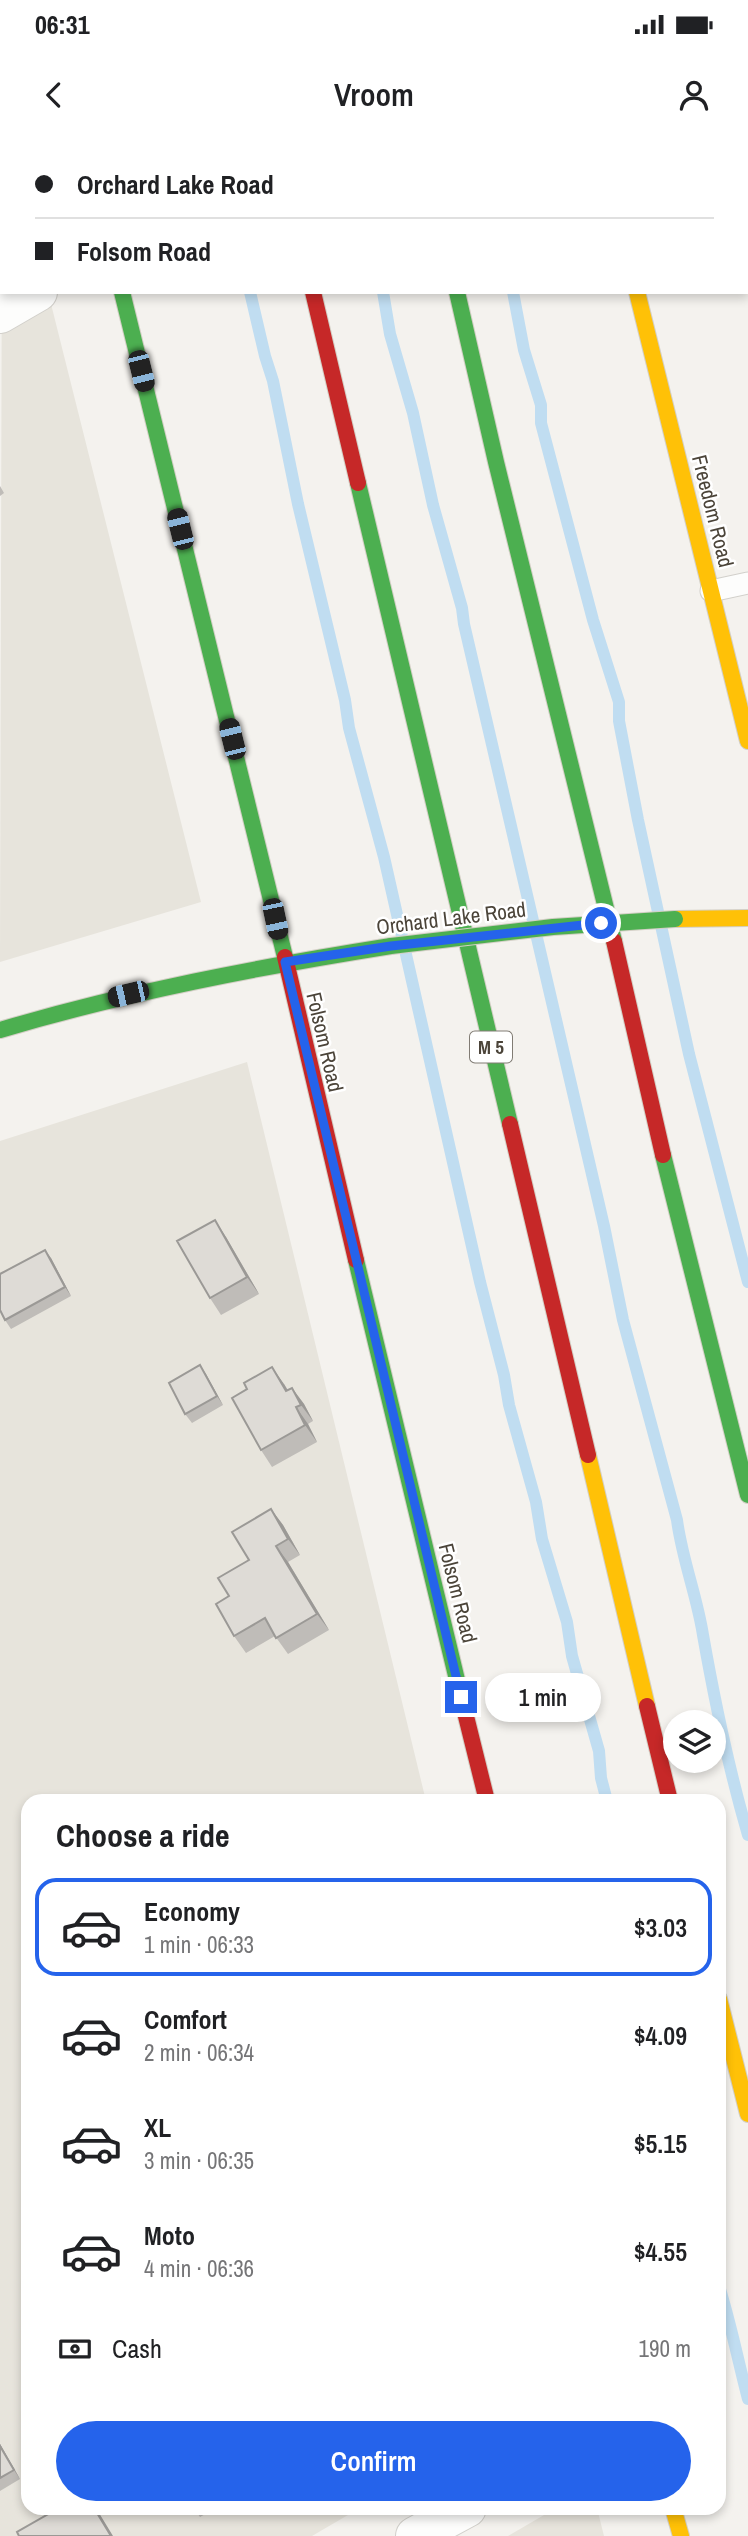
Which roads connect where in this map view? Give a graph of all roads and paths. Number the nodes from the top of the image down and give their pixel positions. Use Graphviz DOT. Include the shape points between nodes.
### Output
graph roads {
  1 [pos="35,294"];
  2 [pos="122,294"];
  3 [pos="313,294"];
  4 [pos="457,294"];
  5 [pos="638,294"];
  6 [pos="0,314"];
  7 [pos="748,583"];
  8 [pos="711,591"];
  9 [pos="748,741"];
  10 [pos="748,918"];
  11 [pos="285,962"];
  12 [pos="0,1030"];
  13 [pos="748,1495"];
  14 [pos="484,1794"];
  15 [pos="668,1794"];
  16 [pos="726,2027"];
  17 [pos="748,2114"];
  18 [pos="454,2515"];
  19 [pos="675,2515"];
  20 [pos="415,2536"];
  21 [pos="681,2536"];
  1 -- 6 [label="street"];
  2 -- 11 [label="main road, Folsom Road"];
  3 -- 15 [label="main road, M 5"];
  4 -- 13 [label="main road"];
  5 -- 8 [label="main road, Freedom Road"];
  7 -- 8 [label="lane"];
  8 -- 9 [label="main road, Freedom Road"];
  10 -- 11 [label="main road, Orchard Lake Road, bridge" via="553,927"];
  11 -- 12 [label="main road, Orchard Lake Road" via="74,1007"];
  11 -- 14 [label="main road, Folsom Road"];
  16 -- 17 [label="main road"];
  18 -- 20 [label="street"];
  19 -- 21 [label="main road"];
}
